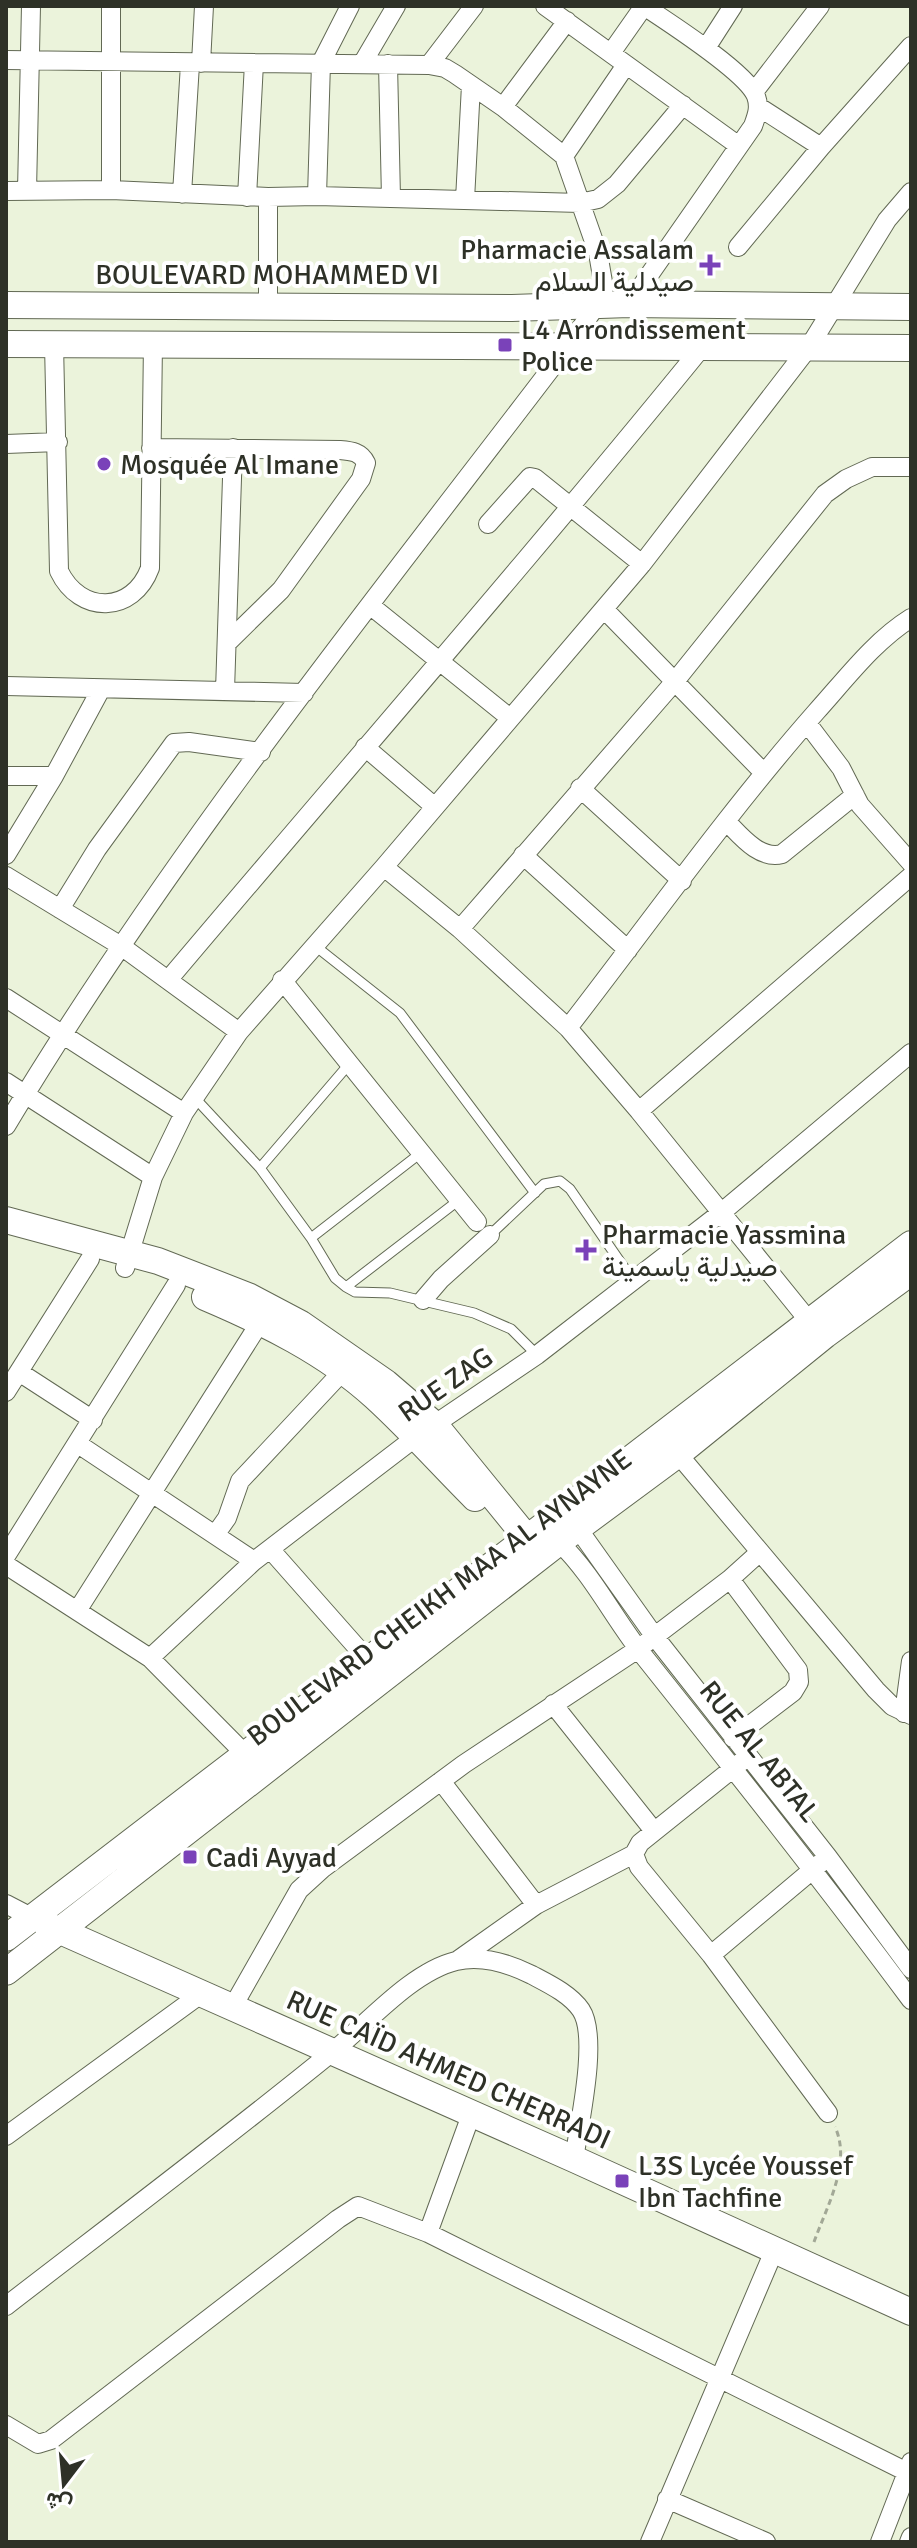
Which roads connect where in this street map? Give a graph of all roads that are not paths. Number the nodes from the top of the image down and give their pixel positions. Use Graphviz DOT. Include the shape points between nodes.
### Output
graph roads {
  1 [pos="31,6"];
  2 [pos="111,6"];
  3 [pos="204,6"];
  4 [pos="350,6"];
  5 [pos="396,6"];
  6 [pos="474,6"];
  7 [pos="545,6"];
  8 [pos="733,6"];
  9 [pos="820,6"];
  10 [pos="567,21"];
  11 [pos="911,46"];
  12 [pos="706,48"];
  13 [pos="611,53"];
  14 [pos="6,60"];
  15 [pos="28,61"];
  16 [pos="110,61"];
  17 [pos="195,63"];
  18 [pos="254,63"];
  19 [pos="321,63"];
  20 [pos="362,64"];
  21 [pos="388,64"];
  22 [pos="429,65"];
  23 [pos="626,65"];
  24 [pos="471,85"];
  25 [pos="757,99"];
  26 [pos="683,105"];
  27 [pos="503,107"];
  28 [pos="739,146"];
  29 [pos="821,147"];
  30 [pos="564,156"];
  31 [pos="111,190"];
  32 [pos="6,191"];
  33 [pos="27,191"];
  34 [pos="911,192"];
  35 [pos="182,194"];
  36 [pos="317,196"];
  37 [pos="247,197"];
  38 [pos="268,197"];
  39 [pos="391,198"];
  40 [pos="465,200"];
  41 [pos="580,203"];
  42 [pos="738,247"];
  43 [pos="629,304"];
  44 [pos="6,305"];
  45 [pos="268,305"];
  46 [pos="596,306"];
  47 [pos="833,306"];
  48 [pos="911,307"];
  49 [pos="153,343"];
  50 [pos="6,344"];
  51 [pos="54,344"];
  52 [pos="569,345"];
  53 [pos="703,346"];
  54 [pos="809,347"];
  55 [pos="911,348"];
  56 [pos="58,442"];
  57 [pos="6,444"];
  58 [pos="151,448"];
  59 [pos="233,448"];
  60 [pos="911,467"];
  61 [pos="572,507"];
  62 [pos="488,524"];
  63 [pos="642,564"];
  64 [pos="371,606"];
  65 [pos="604,609"];
  66 [pos="911,618"];
  67 [pos="227,643"];
  68 [pos="439,659"];
  69 [pos="676,680"];
  70 [pos="6,686"];
  71 [pos="101,689"];
  72 [pos="225,691"];
  73 [pos="304,693"];
  74 [pos="510,718"];
  75 [pos="807,723"];
  76 [pos="365,747"];
  77 [pos="261,752"];
  78 [pos="763,772"];
  79 [pos="6,776"];
  80 [pos="54,776"];
  81 [pos="580,788"];
  82 [pos="855,795"];
  83 [pos="435,807"];
  84 [pos="726,821"];
  85 [pos="6,855"];
  86 [pos="523,855"];
  87 [pos="911,863"];
  88 [pos="384,867"];
  89 [pos="6,876"];
  90 [pos="911,876"];
  91 [pos="682,881"];
  92 [pos="60,909"];
  93 [pos="460,929"];
  94 [pos="314,945"];
  95 [pos="121,946"];
  96 [pos="628,950"];
  97 [pos="169,979"];
  98 [pos="282,980"];
  99 [pos="6,998"];
  100 [pos="568,1028"];
  101 [pos="239,1032"];
  102 [pos="62,1034"];
  103 [pos="350,1063"];
  104 [pos="907,1063"];
  105 [pos="6,1082"];
  106 [pos="25,1095"];
  107 [pos="189,1105"];
  108 [pos="639,1111"];
  109 [pos="6,1126"];
  110 [pos="422,1152"];
  111 [pos="260,1168"];
  112 [pos="153,1177"];
  113 [pos="535,1193"];
  114 [pos="459,1200"];
  115 [pos="722,1212"];
  116 [pos="6,1220"];
  117 [pos="484,1228"];
  118 [pos="6,1238"];
  119 [pos="311,1238"];
  120 [pos="911,1244"];
  121 [pos="90,1259"];
  122 [pos="127,1260"];
  123 [pos="911,1272"];
  124 [pos="632,1279"];
  125 [pos="176,1285"];
  126 [pos="346,1287"];
  127 [pos="423,1300"];
  128 [pos="265,1314"];
  129 [pos="809,1321"];
  130 [pos="537,1355"];
  131 [pos="19,1372"];
  132 [pos="342,1372"];
  133 [pos="6,1392"];
  134 [pos="93,1420"];
  135 [pos="425,1431"];
  136 [pos="78,1444"];
  137 [pos="678,1454"];
  138 [pos="153,1495"];
  139 [pos="215,1535"];
  140 [pos="518,1535"];
  141 [pos="569,1536"];
  142 [pos="270,1549"];
  143 [pos="760,1552"];
  144 [pos="6,1556"];
  145 [pos="254,1561"];
  146 [pos="6,1565"];
  147 [pos="730,1579"];
  148 [pos="77,1611"];
  149 [pos="655,1637"];
  150 [pos="638,1649"];
  151 [pos="150,1658"];
  152 [pos="368,1660"];
  153 [pos="911,1661"];
  154 [pos="553,1704"];
  155 [pos="908,1714"];
  156 [pos="733,1738"];
  157 [pos="245,1754"];
  158 [pos="740,1762"];
  159 [pos="441,1781"];
  160 [pos="654,1831"];
  161 [pos="634,1854"];
  162 [pos="821,1862"];
  163 [pos="6,1904"];
  164 [pos="536,1905"];
  165 [pos="33,1918"];
  166 [pos="61,1931"];
  167 [pos="6,1938"];
  168 [pos="711,1955"];
  169 [pos="458,1960"];
  170 [pos="911,1969"];
  171 [pos="6,1972"];
  172 [pos="201,1994"];
  173 [pos="911,2000"];
  174 [pos="232,2008"];
  175 [pos="332,2052"];
  176 [pos="828,2113"];
  177 [pos="471,2115"];
  178 [pos="6,2136"];
  179 [pos="574,2159"];
  180 [pos="428,2233"];
  181 [pos="774,2251"];
  182 [pos="6,2306"];
  183 [pos="911,2312"];
  184 [pos="722,2377"];
  185 [pos="6,2425"];
  186 [pos="910,2469"];
  187 [pos="667,2499"];
  188 [pos="650,2542"];
  189 [pos="766,2542"];
  190 [pos="880,2542"];
  1 -- 15 [label="street"];
  2 -- 16 [label="street"];
  3 -- 17 [label="street"];
  4 -- 19 [label="street"];
  5 -- 20 [label="street"];
  6 -- 22 [label="street"];
  7 -- 10 [label="street"];
  8 -- 12 [label="street"];
  9 -- 25 [label="street"];
  10 -- 13 [label="street"];
  10 -- 27 [label="street"];
  11 -- 29 [label="street"];
  12 -- 13 [label="street" via="644,6"];
  12 -- 25 [label="street"];
  13 -- 23 [label="street"];
  14 -- 15 [label="street"];
  15 -- 16 [label="street"];
  15 -- 33 [label="street"];
  16 -- 17 [label="street"];
  16 -- 31 [label="street"];
  17 -- 18 [label="street"];
  17 -- 35 [label="street"];
  18 -- 19 [label="street"];
  18 -- 37 [label="street"];
  19 -- 20 [label="street"];
  19 -- 36 [label="street"];
  20 -- 21 [label="street"];
  21 -- 22 [label="street"];
  21 -- 39 [label="street"];
  22 -- 24 [label="street" via="445,68"];
  23 -- 26 [label="street"];
  23 -- 30 [label="street"];
  24 -- 27 [label="street"];
  24 -- 40 [label="street"];
  25 -- 28 [label="street" via="753,126"];
  25 -- 29 [label="street"];
  26 -- 28 [label="street"];
  26 -- 41 [label="street" via="617,184 598,199"];
  27 -- 30 [label="street"];
  28 -- 43 [label="street"];
  29 -- 42 [label="street"];
  30 -- 41 [label="street"];
  31 -- 33 [label="street"];
  31 -- 35 [label="street"];
  32 -- 33 [label="street"];
  34 -- 47 [label="street"];
  35 -- 37 [label="street"];
  36 -- 38 [label="street"];
  36 -- 39 [label="street"];
  37 -- 38 [label="street"];
  38 -- 45 [label="street"];
  39 -- 40 [label="street"];
  40 -- 41 [label="street"];
  41 -- 46 [label="street" via="603,274"];
  43 -- 46 [label="street, BOULEVARD MOHAMMED VI"];
  43 -- 47 [label="street, BOULEVARD MOHAMMED VI"];
  44 -- 45 [label="street, BOULEVARD MOHAMMED VI"];
  45 -- 46 [label="street, BOULEVARD MOHAMMED VI"];
  46 -- 52 [label="street"];
  47 -- 48 [label="street, BOULEVARD MOHAMMED VI"];
  47 -- 54 [label="street"];
  49 -- 51 [label="street"];
  49 -- 52 [label="street"];
  49 -- 58 [label="street"];
  50 -- 51 [label="street"];
  51 -- 56 [label="street"];
  52 -- 53 [label="street"];
  52 -- 64 [label="street"];
  53 -- 54 [label="street"];
  53 -- 61 [label="street"];
  54 -- 55 [label="street"];
  54 -- 63 [label="street"];
  56 -- 57 [label="street"];
  56 -- 58 [label="street" via="59,571 77,596 96,603 134,594 150,568"];
  58 -- 59 [label="street"];
  59 -- 67 [label="street"];
  59 -- 67 [label="street" via="353,451 366,463 361,479 304,561"];
  60 -- 69 [label="street" via="872,467 825,494"];
  61 -- 62 [label="street" via="530,477"];
  61 -- 63 [label="street"];
  61 -- 68 [label="street"];
  63 -- 65 [label="street"];
  64 -- 68 [label="street"];
  64 -- 73 [label="street"];
  65 -- 69 [label="street"];
  65 -- 74 [label="street"];
  66 -- 75 [label="street"];
  67 -- 72 [label="street"];
  68 -- 74 [label="street"];
  68 -- 76 [label="street"];
  69 -- 78 [label="street"];
  69 -- 81 [label="street"];
  70 -- 71 [label="street"];
  71 -- 72 [label="street"];
  71 -- 80 [label="street"];
  72 -- 73 [label="street"];
  73 -- 77 [label="street"];
  74 -- 83 [label="street"];
  75 -- 78 [label="street"];
  75 -- 82 [label="street"];
  76 -- 83 [label="street"];
  76 -- 97 [label="street"];
  77 -- 92 [label="street" via="174,743"];
  77 -- 95 [label="street"];
  78 -- 84 [label="street"];
  79 -- 80 [label="street"];
  80 -- 85 [label="street"];
  81 -- 86 [label="street"];
  81 -- 91 [label="street"];
  82 -- 84 [label="street" via="775,856 749,844"];
  82 -- 87 [label="street"];
  83 -- 88 [label="street"];
  84 -- 91 [label="street"];
  86 -- 93 [label="street"];
  86 -- 96 [label="street"];
  88 -- 93 [label="street"];
  88 -- 94 [label="street"];
  89 -- 92 [label="street"];
  90 -- 108 [label="street"];
  91 -- 96 [label="street"];
  92 -- 95 [label="street"];
  93 -- 100 [label="street"];
  94 -- 98 [label="street"];
  94 -- 113 [label="lane" via="400,1013"];
  95 -- 97 [label="street"];
  95 -- 102 [label="street"];
  96 -- 100 [label="street"];
  97 -- 101 [label="street"];
  98 -- 101 [label="street"];
  98 -- 103 [label="street"];
  99 -- 102 [label="street"];
  100 -- 108 [label="street"];
  101 -- 107 [label="street"];
  102 -- 106 [label="street"];
  102 -- 107 [label="street"];
  103 -- 110 [label="street"];
  103 -- 111 [label="lane"];
  104 -- 115 [label="street, RUE ZAG"];
  105 -- 106 [label="street"];
  106 -- 109 [label="street"];
  106 -- 112 [label="street"];
  107 -- 111 [label="lane"];
  107 -- 112 [label="street"];
  108 -- 115 [label="street"];
  110 -- 114 [label="street"];
  110 -- 119 [label="lane"];
  111 -- 119 [label="lane"];
  112 -- 122 [label="street"];
  113 -- 117 [label="lane"];
  113 -- 124 [label="lane" via="544,1184 560,1181 570,1189"];
  114 -- 117 [label="street"];
  114 -- 126 [label="lane"];
  115 -- 124 [label="street, RUE ZAG"];
  115 -- 129 [label="street"];
  116 -- 122 [label="street"];
  117 -- 127 [label="street"];
  118 -- 121 [label="street"];
  119 -- 126 [label="lane"];
  120 -- 129 [label="street, BOULEVARD CHEIKH MAA AL AYNAYNE"];
  121 -- 122 [label="street"];
  121 -- 131 [label="street"];
  122 -- 125 [label="street"];
  122 -- 128 [label="street"];
  123 -- 137 [label="street, BOULEVARD CHEIKH MAA AL AYNAYNE"];
  124 -- 130 [label="street, RUE ZAG"];
  125 -- 128 [label="street"];
  125 -- 134 [label="street"];
  126 -- 127 [label="lane"];
  127 -- 130 [label="lane" via="498,1322"];
  128 -- 132 [label="street"];
  128 -- 135 [label="street" via="386,1383"];
  128 -- 138 [label="street"];
  129 -- 140 [label="street, BOULEVARD CHEIKH MAA AL AYNAYNE"];
  130 -- 135 [label="street, RUE ZAG"];
  131 -- 133 [label="street"];
  131 -- 134 [label="street"];
  132 -- 135 [label="street"];
  132 -- 139 [label="street" via="240,1481"];
  134 -- 136 [label="street"];
  135 -- 140 [label="street"];
  135 -- 142 [label="street, RUE ZAG"];
  136 -- 138 [label="street"];
  136 -- 144 [label="street"];
  137 -- 141 [label="street, BOULEVARD CHEIKH MAA AL AYNAYNE"];
  137 -- 143 [label="street"];
  138 -- 139 [label="street"];
  138 -- 148 [label="street"];
  139 -- 145 [label="street"];
  140 -- 152 [label="street, BOULEVARD CHEIKH MAA AL AYNAYNE"];
  141 -- 149 [label="street, RUE AL ABTAL"];
  141 -- 150 [label="street, RUE AL ABTAL" via="579,1562"];
  141 -- 166 [label="street, BOULEVARD CHEIKH MAA AL AYNAYNE"];
  142 -- 145 [label="street, RUE ZAG"];
  142 -- 152 [label="street"];
  143 -- 147 [label="street"];
  143 -- 155 [label="street" via="876,1690"];
  145 -- 151 [label="street, RUE ZAG"];
  146 -- 148 [label="street"];
  147 -- 149 [label="street"];
  147 -- 156 [label="street" via="798,1670 799,1682"];
  148 -- 151 [label="street"];
  149 -- 150 [label="street"];
  149 -- 156 [label="street, RUE AL ABTAL"];
  150 -- 154 [label="street"];
  150 -- 158 [label="street, RUE AL ABTAL"];
  151 -- 157 [label="street"];
  152 -- 157 [label="street, BOULEVARD CHEIKH MAA AL AYNAYNE"];
  153 -- 155 [label="street"];
  154 -- 159 [label="street"];
  154 -- 160 [label="street"];
  156 -- 158 [label="street, RUE AL ABTAL"];
  157 -- 165 [label="street, BOULEVARD CHEIKH MAA AL AYNAYNE"];
  158 -- 160 [label="street"];
  158 -- 162 [label="street, RUE AL ABTAL"];
  159 -- 164 [label="street"];
  159 -- 174 [label="street" via="299,1890"];
  160 -- 161 [label="street"];
  161 -- 164 [label="street"];
  161 -- 168 [label="street"];
  162 -- 168 [label="street"];
  162 -- 170 [label="street, RUE AL ABTAL"];
  162 -- 173 [label="street, RUE AL ABTAL"];
  163 -- 165 [label="street, RUE CAÏD AHMED CHERRADI"];
  164 -- 169 [label="street"];
  165 -- 166 [label="street, RUE CAÏD AHMED CHERRADI"];
  165 -- 167 [label="street, BOULEVARD CHEIKH MAA AL AYNAYNE"];
  166 -- 171 [label="street, BOULEVARD CHEIKH MAA AL AYNAYNE"];
  166 -- 172 [label="street, RUE CAÏD AHMED CHERRADI"];
  168 -- 176 [label="street"];
  169 -- 175 [label="street" via="426,1974"];
  169 -- 179 [label="street" via="482,1958 525,1972 581,2010 589,2057"];
  172 -- 174 [label="street, RUE CAÏD AHMED CHERRADI"];
  172 -- 178 [label="street"];
  174 -- 175 [label="street, RUE CAÏD AHMED CHERRADI"];
  175 -- 177 [label="street, RUE CAÏD AHMED CHERRADI"];
  175 -- 182 [label="street"];
  177 -- 179 [label="street, RUE CAÏD AHMED CHERRADI"];
  177 -- 180 [label="street"];
  179 -- 181 [label="street, RUE CAÏD AHMED CHERRADI"];
  180 -- 184 [label="street"];
  180 -- 185 [label="street" via="364,2207 351,2209 51,2440 38,2444"];
  181 -- 183 [label="street, RUE CAÏD AHMED CHERRADI"];
  181 -- 184 [label="street"];
  184 -- 186 [label="street"];
  184 -- 187 [label="street"];
  186 -- 190 [label="street"];
  187 -- 188 [label="street"];
  187 -- 189 [label="street"];
}
